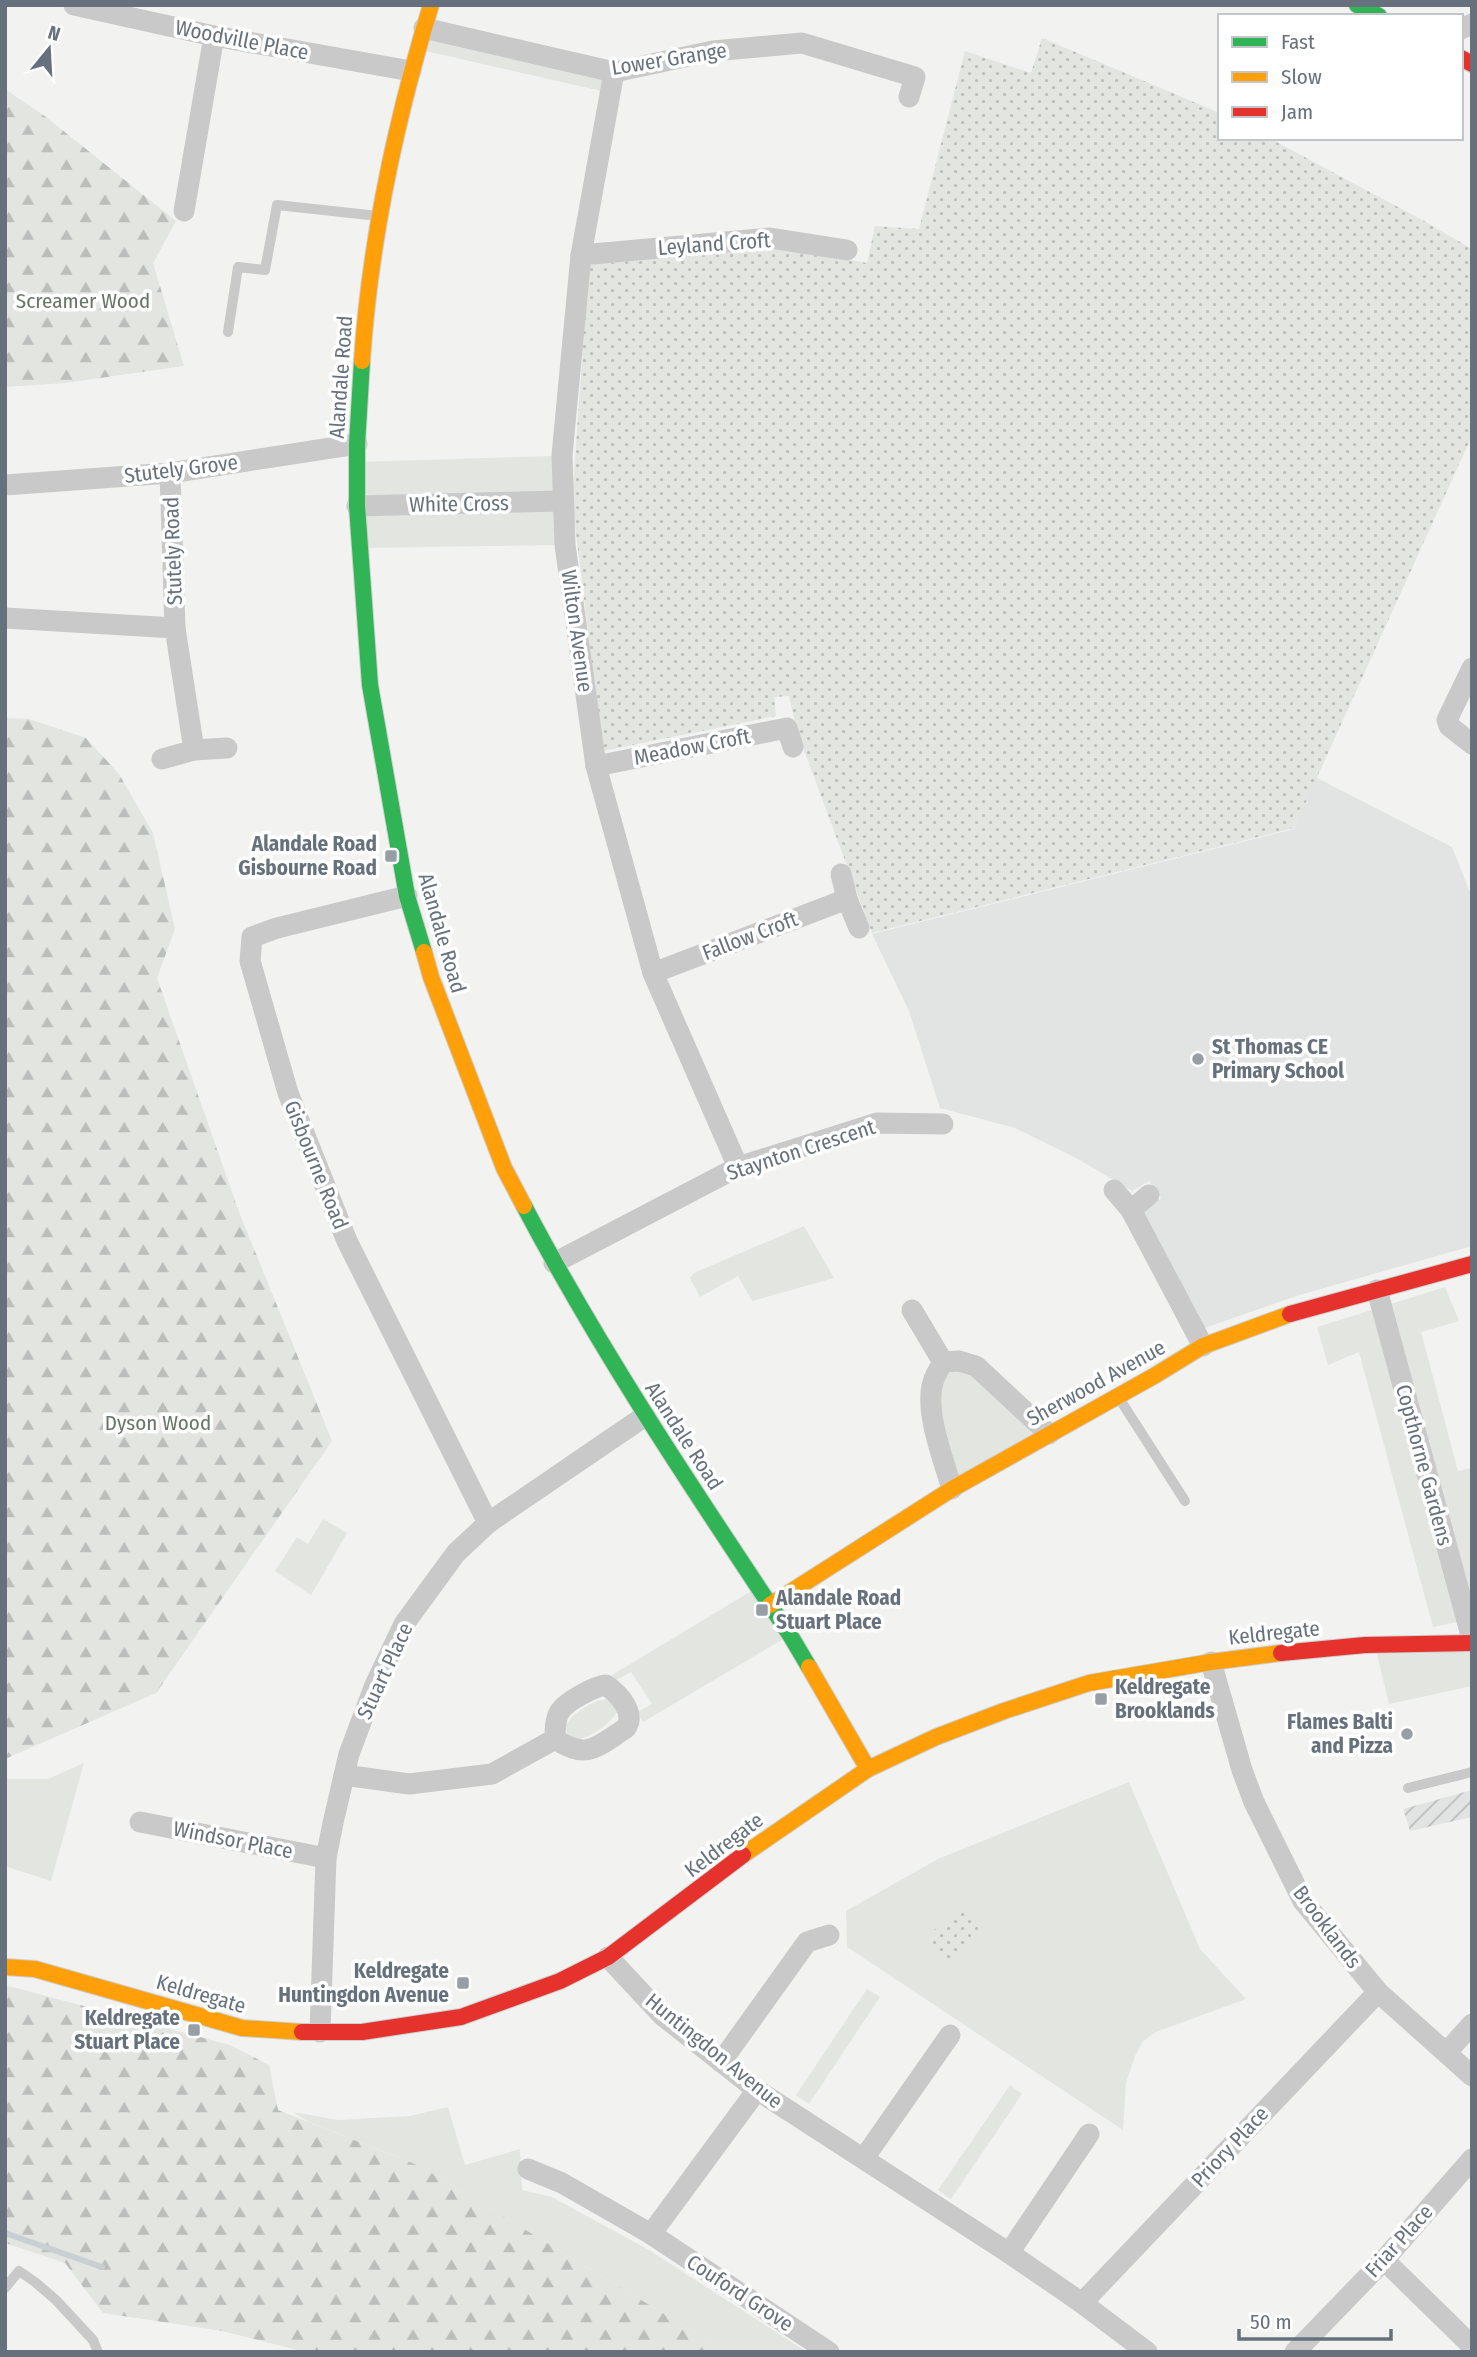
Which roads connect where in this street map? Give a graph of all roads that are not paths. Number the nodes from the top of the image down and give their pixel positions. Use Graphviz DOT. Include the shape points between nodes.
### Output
graph roads {
  1 [pos="74,5"];
  2 [pos="430,5"];
  3 [pos="1357,5"];
  4 [pos="1375,14"];
  5 [pos="424,27"];
  6 [pos="214,36"];
  7 [pos="411,71"];
  8 [pos="614,72"];
  9 [pos="917,79"];
  10 [pos="182,197"];
  11 [pos="379,216"];
  12 [pos="847,250"];
  13 [pos="580,255"];
  14 [pos="228,332"];
  15 [pos="357,444"];
  16 [pos="170,473"];
  17 [pos="5,485"];
  18 [pos="562,501"];
  19 [pos="357,506"];
  20 [pos="5,618"];
  21 [pos="175,628"];
  22 [pos="1472,668"];
  23 [pos="788,728"];
  24 [pos="1472,744"];
  25 [pos="227,748"];
  26 [pos="194,750"];
  27 [pos="162,759"];
  28 [pos="596,765"];
  29 [pos="841,874"];
  30 [pos="407,896"];
  31 [pos="846,900"];
  32 [pos="859,928"];
  33 [pos="653,973"];
  34 [pos="943,1124"];
  35 [pos="738,1167"];
  36 [pos="1114,1191"];
  37 [pos="1149,1195"];
  38 [pos="1131,1210"];
  39 [pos="554,1264"];
  40 [pos="1472,1264"];
  41 [pos="1377,1290"];
  42 [pos="912,1310"];
  43 [pos="1203,1346"];
  44 [pos="943,1363"];
  45 [pos="1118,1396"];
  46 [pos="645,1416"];
  47 [pos="1049,1434"];
  48 [pos="952,1489"];
  49 [pos="1185,1502"];
  50 [pos="488,1523"];
  51 [pos="770,1605"];
  52 [pos="1472,1641"];
  53 [pos="1211,1662"];
  54 [pos="555,1739"];
  55 [pos="868,1769"];
  56 [pos="1472,1772"];
  57 [pos="344,1775"];
  58 [pos="1408,1788"];
  59 [pos="140,1822"];
  60 [pos="326,1858"];
  61 [pos="829,1935"];
  62 [pos="608,1957"];
  63 [pos="5,1967"];
  64 [pos="1378,1992"];
  65 [pos="1472,2024"];
  66 [pos="320,2032"];
  67 [pos="950,2035"];
  68 [pos="1447,2052"];
  69 [pos="721,2062"];
  70 [pos="1472,2076"];
  71 [pos="757,2090"];
  72 [pos="1089,2134"];
  73 [pos="864,2158"];
  74 [pos="1472,2159"];
  75 [pos="528,2169"];
  76 [pos="651,2234"];
  77 [pos="1009,2253"];
  78 [pos="1384,2260"];
  79 [pos="5,2288"];
  80 [pos="1082,2303"];
  81 [pos="1472,2346"];
  82 [pos="98,2352"];
  83 [pos="830,2352"];
  84 [pos="1147,2352"];
  85 [pos="1295,2352"];
  1 -- 6 [label="street, Woodville Place"];
  2 -- 5 [label="street, Alandale Road"];
  3 -- 4 [label="street"];
  5 -- 7 [label="street, Alandale Road"];
  5 -- 8 [label="street, Lower Grange"];
  6 -- 7 [label="street, Woodville Place"];
  6 -- 10 [label="street"];
  7 -- 11 [label="street, Alandale Road"];
  8 -- 9 [label="street, Lower Grange" via="713,51 802,43"];
  8 -- 13 [label="street, Wilton Avenue"];
  11 -- 14 [label="lane" via="277,205 265,270 238,267"];
  11 -- 15 [label="street, Alandale Road" via="364,332"];
  12 -- 13 [label="street, Leyland Croft" via="770,238"];
  13 -- 18 [label="street, Wilton Avenue"];
  15 -- 16 [label="street, Stutely Grove"];
  15 -- 19 [label="street, Alandale Road"];
  16 -- 17 [label="street, Stutely Grove"];
  16 -- 21 [label="street, Stutely Road"];
  18 -- 19 [label="street, White Cross"];
  18 -- 28 [label="street, Wilton Avenue"];
  19 -- 30 [label="street, Alandale Road" via="370,685"];
  20 -- 21 [label="street"];
  21 -- 26 [label="street"];
  22 -- 24 [label="street" via="1447,720"];
  23 -- 28 [label="street, Meadow Croft"];
  25 -- 26 [label="street"];
  26 -- 27 [label="street"];
  28 -- 33 [label="street, Wilton Avenue"];
  29 -- 31 [label="street"];
  30 -- 39 [label="street, Alandale Road" via="431,977 504,1168"];
  30 -- 50 [label="street, Gisbourne Road" via="253,937 250,961 288,1093 347,1241"];
  31 -- 32 [label="street"];
  31 -- 33 [label="street, Fallow Croft"];
  33 -- 35 [label="street, Wilton Avenue"];
  34 -- 35 [label="street, Staynton Crescent" via="877,1123"];
  35 -- 39 [label="street, Staynton Crescent"];
  36 -- 38 [label="street"];
  37 -- 38 [label="street"];
  38 -- 43 [label="street"];
  39 -- 46 [label="street, Alandale Road"];
  40 -- 41 [label="street, Sherwood Avenue"];
  41 -- 43 [label="street, Sherwood Avenue" via="1293,1313"];
  41 -- 52 [label="street, Copthorne Gardens"];
  42 -- 44 [label="street"];
  43 -- 45 [label="street, Sherwood Avenue"];
  44 -- 47 [label="street" via="976,1366"];
  44 -- 48 [label="street" via="932,1382 931,1398"];
  45 -- 47 [label="street, Sherwood Avenue"];
  45 -- 49 [label="lane"];
  46 -- 50 [label="street, Stuart Place"];
  46 -- 51 [label="street, Alandale Road"];
  47 -- 48 [label="street, Sherwood Avenue"];
  48 -- 51 [label="street, Sherwood Avenue"];
  50 -- 57 [label="street, Stuart Place" via="456,1553 404,1624 375,1685"];
  51 -- 55 [label="street, Alandale Road"];
  52 -- 53 [label="street, Keldregate" via="1365,1645"];
  53 -- 55 [label="street, Keldregate" via="1088,1684 959,1728"];
  53 -- 64 [label="street, Brooklands" via="1242,1770 1281,1861 1303,1902"];
  54 -- 57 [label="street" via="492,1774 410,1784"];
  55 -- 62 [label="street, Keldregate" via="743,1855"];
  56 -- 58 [label="lane"];
  57 -- 60 [label="street, Stuart Place"];
  59 -- 60 [label="street, Windsor Place"];
  60 -- 66 [label="street, Stuart Place"];
  61 -- 69 [label="street" via="807,1942"];
  62 -- 66 [label="street, Keldregate" via="560,1981 461,2017 362,2032"];
  62 -- 69 [label="street, Huntingdon Avenue" via="663,2015"];
  63 -- 66 [label="street, Keldregate" via="35,1969 242,2028"];
  64 -- 68 [label="street, Brooklands"];
  64 -- 80 [label="street, Priory Place"];
  65 -- 68 [label="street"];
  67 -- 73 [label="street"];
  68 -- 70 [label="street, Brooklands"];
  69 -- 71 [label="street, Huntingdon Avenue"];
  71 -- 73 [label="street, Huntingdon Avenue"];
  71 -- 76 [label="street"];
  72 -- 77 [label="street"];
  73 -- 77 [label="street, Huntingdon Avenue"];
  74 -- 78 [label="street, Friar Place"];
  75 -- 76 [label="street, Couford Grove" via="562,2183"];
  76 -- 83 [label="street, Couford Grove"];
  77 -- 80 [label="street, Huntingdon Avenue"];
  78 -- 81 [label="street"];
  78 -- 85 [label="street, Friar Place"];
  79 -- 82 [label="lane" via="19,2271 35,2282 93,2340"];
  80 -- 84 [label="street, Huntingdon Avenue"];
}
